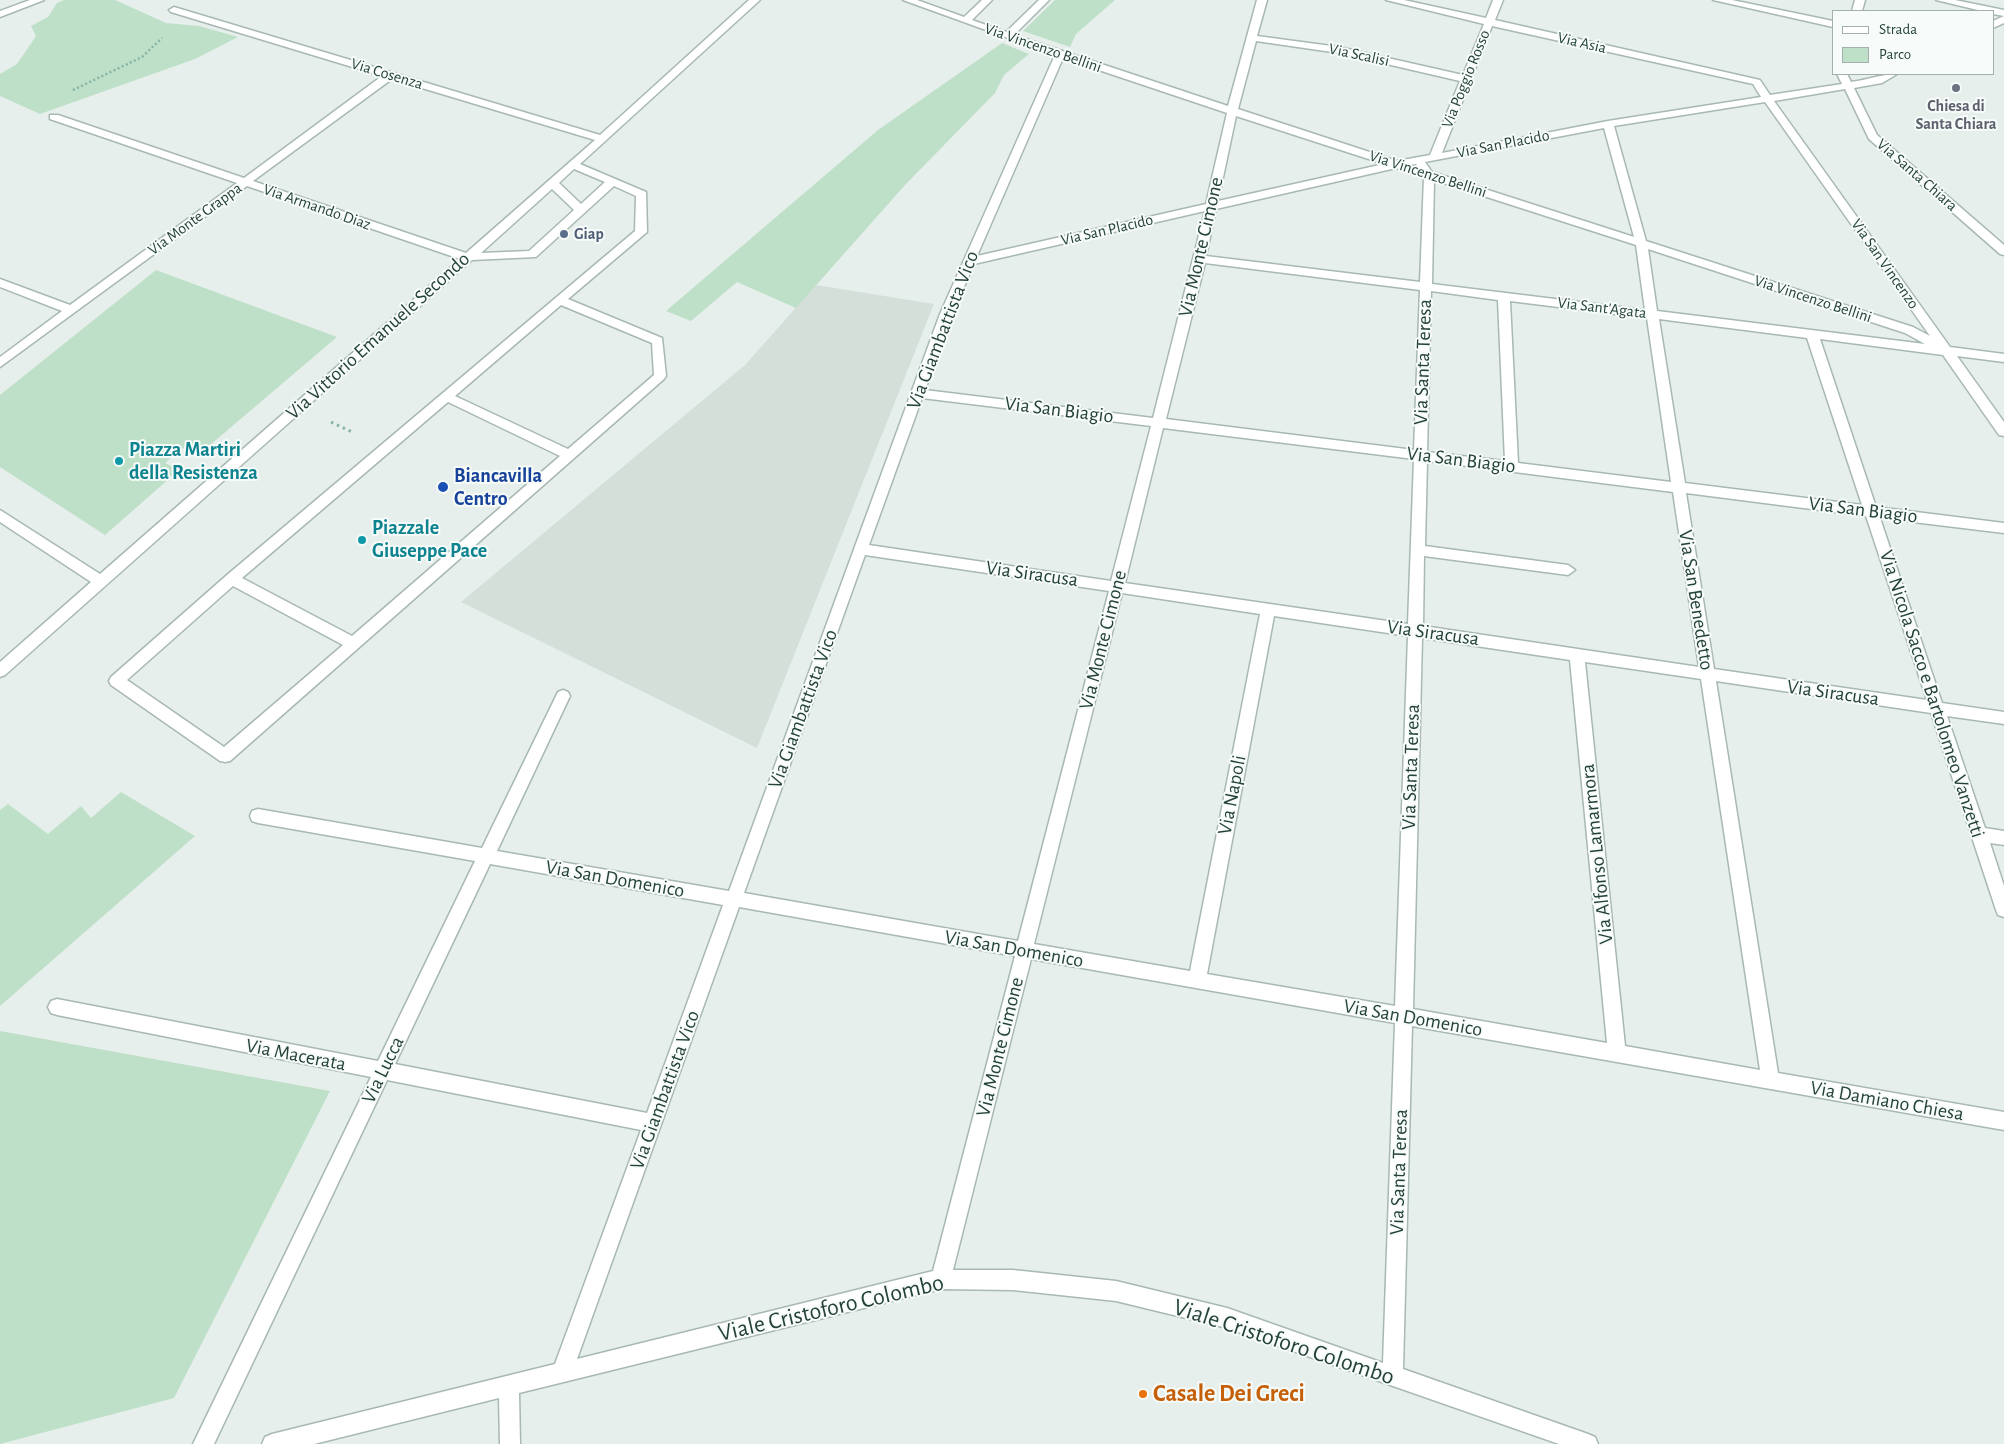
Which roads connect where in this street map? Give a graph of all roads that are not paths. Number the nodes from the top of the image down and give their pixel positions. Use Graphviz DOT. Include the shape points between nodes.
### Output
graph roads {
  1 [pos="39,0"];
  2 [pos="755,0"];
  3 [pos="908,0"];
  4 [pos="987,0"];
  5 [pos="1044,0"];
  6 [pos="1262,0"];
  7 [pos="1391,0"];
  8 [pos="1498,0"];
  9 [pos="1718,0"];
  10 [pos="1941,0"];
  11 [pos="174,10"];
  12 [pos="1989,10"];
  13 [pos="0,14"];
  14 [pos="966,21"];
  15 [pos="1489,22"];
  16 [pos="1832,24"];
  17 [pos="1008,36"];
  18 [pos="1252,38"];
  19 [pos="1060,54"];
  20 [pos="390,75"];
  21 [pos="1842,75"];
  22 [pos="1890,75"];
  23 [pos="1466,79"];
  24 [pos="1846,86"];
  25 [pos="1766,97"];
  26 [pos="1232,111"];
  27 [pos="54,117"];
  28 [pos="1608,124"];
  29 [pos="600,138"];
  30 [pos="1426,159"];
  31 [pos="1398,164"];
  32 [pos="573,165"];
  33 [pos="1429,175"];
  34 [pos="244,182"];
  35 [pos="612,182"];
  36 [pos="552,183"];
  37 [pos="1213,206"];
  38 [pos="580,210"];
  39 [pos="1641,243"];
  40 [pos="2004,250"];
  41 [pos="466,257"];
  42 [pos="1200,259"];
  43 [pos="970,261"];
  44 [pos="0,283"];
  45 [pos="1425,287"];
  46 [pos="1504,296"];
  47 [pos="560,300"];
  48 [pos="71,310"];
  49 [pos="1652,315"];
  50 [pos="1812,334"];
  51 [pos="1946,351"];
  52 [pos="2004,358"];
  53 [pos="0,363"];
  54 [pos="918,393"];
  55 [pos="447,397"];
  56 [pos="1158,423"];
  57 [pos="2004,432"];
  58 [pos="570,455"];
  59 [pos="1420,455"];
  60 [pos="1512,467"];
  61 [pos="1679,487"];
  62 [pos="1872,511"];
  63 [pos="0,514"];
  64 [pos="2004,528"];
  65 [pos="861,549"];
  66 [pos="1417,550"];
  67 [pos="1568,570"];
  68 [pos="232,579"];
  69 [pos="101,582"];
  70 [pos="1116,587"];
  71 [pos="1268,609"];
  72 [pos="1415,631"];
  73 [pos="352,643"];
  74 [pos="1577,655"];
  75 [pos="0,671"];
  76 [pos="1707,674"];
  77 [pos="563,696"];
  78 [pos="1937,708"];
  79 [pos="2004,718"];
  80 [pos="258,816"];
  81 [pos="1978,834"];
  82 [pos="2004,838"];
  83 [pos="486,856"];
  84 [pos="734,900"];
  85 [pos="2004,910"];
  86 [pos="1024,950"];
  87 [pos="1197,980"];
  88 [pos="57,1007"];
  89 [pos="1404,1017"];
  90 [pos="1617,1054"];
  91 [pos="382,1072"];
  92 [pos="1770,1080"];
  93 [pos="2004,1121"];
  94 [pos="653,1123"];
  95 [pos="941,1279"];
  96 [pos="562,1372"];
  97 [pos="1392,1376"];
  98 [pos="508,1386"];
  99 [pos="203,1444"];
  100 [pos="272,1444"];
  101 [pos="510,1444"];
  102 [pos="1588,1444"];
  1 -- 13 [label="street"];
  2 -- 29 [label="street, Via Vittorio Emanuele Secondo"];
  3 -- 14 [label="street, Via Vincenzo Bellini"];
  4 -- 14 [label="street"];
  5 -- 17 [label="street"];
  6 -- 18 [label="street, Via Monte Cimone"];
  7 -- 15 [label="street, Via Asia"];
  8 -- 15 [label="street, Via Poggio Rosso"];
  9 -- 16 [label="street"];
  10 -- 12 [label="street"];
  11 -- 20 [label="street, Via Cosenza"];
  14 -- 17 [label="street, Via Vincenzo Bellini"];
  15 -- 23 [label="street, Via Poggio Rosso"];
  15 -- 25 [label="street, Via Asia" via="1756,82"];
  17 -- 19 [label="street, Via Vincenzo Bellini"];
  18 -- 23 [label="street, Via Scalisi" via="1339,50"];
  18 -- 26 [label="street, Via Monte Cimone"];
  19 -- 26 [label="street, Via Vincenzo Bellini"];
  19 -- 43 [label="street, Via Giambattista Vico"];
  20 -- 29 [label="street, Via Cosenza"];
  20 -- 34 [label="street, Via Monte Grappa"];
  21 -- 24 [label="street, Via Santa Chiara"];
  22 -- 24 [label="street, Via San Placido"];
  23 -- 30 [label="street, Via Poggio Rosso"];
  24 -- 25 [label="street, Via San Placido"];
  24 -- 40 [label="street, Via Santa Chiara" via="1873,137"];
  25 -- 28 [label="street, Via San Placido"];
  25 -- 51 [label="street, Via San Vincenzo"];
  26 -- 31 [label="street, Via Vincenzo Bellini"];
  26 -- 37 [label="street, Via Monte Cimone"];
  27 -- 34 [label="street, Via Armando Diaz"];
  28 -- 30 [label="street, Via San Placido"];
  28 -- 39 [label="street, Via San Benedetto"];
  29 -- 32 [label="street, Via Vittorio Emanuele Secondo"];
  30 -- 31 [label="street, Via San Placido"];
  30 -- 33 [label="street"];
  31 -- 33 [label="street, Via Vincenzo Bellini"];
  31 -- 37 [label="street, Via San Placido"];
  32 -- 35 [label="street"];
  32 -- 36 [label="street, Via Vittorio Emanuele Secondo"];
  33 -- 39 [label="street, Via Vincenzo Bellini"];
  33 -- 45 [label="street, Via Santa Teresa"];
  34 -- 41 [label="street, Via Armando Diaz"];
  34 -- 48 [label="street, Via Monte Grappa"];
  35 -- 38 [label="street"];
  35 -- 47 [label="street" via="642,194 641,232"];
  36 -- 38 [label="street"];
  36 -- 41 [label="street, Via Vittorio Emanuele Secondo"];
  37 -- 42 [label="street, Via Monte Cimone"];
  37 -- 43 [label="street, Via San Placido"];
  38 -- 41 [label="street" via="532,254"];
  39 -- 49 [label="street, Via San Benedetto"];
  39 -- 51 [label="street, Via Vincenzo Bellini" via="1909,330"];
  41 -- 69 [label="street, Via Vittorio Emanuele Secondo"];
  42 -- 45 [label="street, Via Sant'Agata"];
  42 -- 56 [label="street, Via Monte Cimone"];
  43 -- 54 [label="street, Via Giambattista Vico" via="946,314"];
  44 -- 48 [label="street"];
  45 -- 46 [label="street, Via Sant'Agata"];
  45 -- 59 [label="street, Via Santa Teresa"];
  46 -- 49 [label="street, Via Sant'Agata"];
  46 -- 60 [label="street"];
  47 -- 55 [label="street"];
  47 -- 58 [label="street" via="658,341 660,367 660,376"];
  48 -- 53 [label="street, Via Monte Grappa"];
  49 -- 50 [label="street, Via Sant'Agata"];
  49 -- 61 [label="street, Via San Benedetto"];
  50 -- 51 [label="street, Via Sant'Agata"];
  50 -- 62 [label="street, Via Nicola Sacco e Bartolomeo Vanzetti"];
  51 -- 52 [label="street, Via Sant'Agata"];
  51 -- 57 [label="street, Via San Vincenzo"];
  54 -- 56 [label="street, Via San Biagio"];
  54 -- 65 [label="street, Via Giambattista Vico"];
  55 -- 58 [label="street"];
  55 -- 68 [label="street"];
  56 -- 59 [label="street, Via San Biagio"];
  56 -- 70 [label="street, Via Monte Cimone"];
  58 -- 73 [label="street"];
  59 -- 60 [label="street, Via San Biagio"];
  59 -- 66 [label="street, Via Santa Teresa"];
  60 -- 61 [label="street, Via San Biagio"];
  61 -- 62 [label="street, Via San Biagio"];
  61 -- 76 [label="street, Via San Benedetto"];
  62 -- 64 [label="street, Via San Biagio"];
  62 -- 78 [label="street, Via Nicola Sacco e Bartolomeo Vanzetti"];
  63 -- 69 [label="street"];
  65 -- 70 [label="street, Via Siracusa"];
  65 -- 84 [label="street, Via Giambattista Vico"];
  66 -- 67 [label="street"];
  66 -- 72 [label="street, Via Santa Teresa"];
  68 -- 73 [label="street"];
  68 -- 73 [label="street" via="116,681 224,756"];
  69 -- 75 [label="street, Via Vittorio Emanuele Secondo"];
  70 -- 71 [label="street, Via Siracusa"];
  70 -- 86 [label="street, Via Monte Cimone"];
  71 -- 72 [label="street, Via Siracusa"];
  71 -- 87 [label="street, Via Napoli"];
  72 -- 74 [label="street, Via Siracusa"];
  72 -- 89 [label="street, Via Santa Teresa"];
  74 -- 76 [label="street, Via Siracusa"];
  74 -- 90 [label="street, Via Alfonso Lamarmora"];
  76 -- 78 [label="street, Via Siracusa"];
  76 -- 92 [label="street, Via San Benedetto"];
  77 -- 83 [label="street, Via Lucca"];
  78 -- 79 [label="street, Via Siracusa"];
  78 -- 81 [label="street, Via Nicola Sacco e Bartolomeo Vanzetti"];
  80 -- 83 [label="street, Via San Domenico"];
  81 -- 82 [label="street"];
  81 -- 85 [label="street, Via Nicola Sacco e Bartolomeo Vanzetti"];
  83 -- 84 [label="street, Via San Domenico"];
  83 -- 91 [label="street, Via Lucca"];
  84 -- 86 [label="street, Via San Domenico"];
  84 -- 94 [label="street, Via Giambattista Vico"];
  86 -- 87 [label="street, Via San Domenico"];
  86 -- 95 [label="street, Via Monte Cimone"];
  87 -- 89 [label="street, Via San Domenico"];
  88 -- 91 [label="street, Via Macerata"];
  89 -- 90 [label="street, Via San Domenico"];
  89 -- 97 [label="street, Via Santa Teresa"];
  90 -- 92 [label="street, Via San Domenico"];
  91 -- 94 [label="street, Via Macerata"];
  91 -- 99 [label="street, Via Lucca"];
  92 -- 93 [label="street, Via Damiano Chiesa"];
  94 -- 96 [label="street, Via Giambattista Vico"];
  95 -- 96 [label="street, Viale Cristoforo Colombo"];
  95 -- 97 [label="street, Viale Cristoforo Colombo" via="1013,1280 1116,1291 1227,1318"];
  96 -- 98 [label="street, Viale Cristoforo Colombo"];
  97 -- 102 [label="street, Viale Cristoforo Colombo"];
  98 -- 100 [label="street, Viale Cristoforo Colombo"];
  98 -- 101 [label="street"];
}
